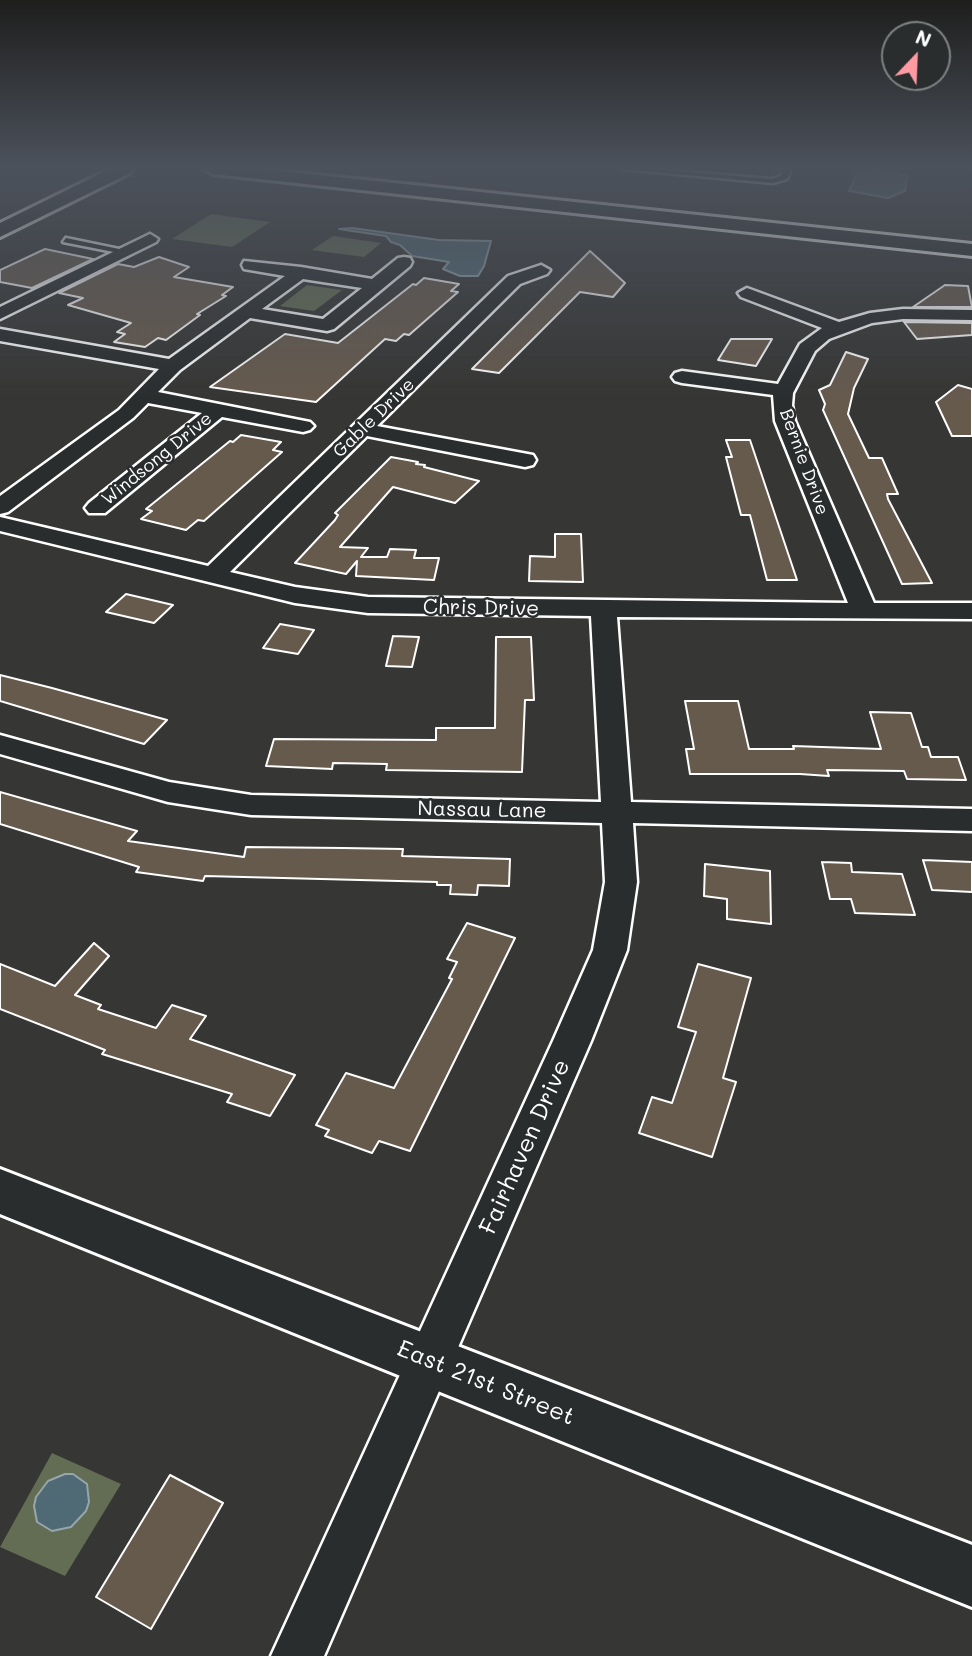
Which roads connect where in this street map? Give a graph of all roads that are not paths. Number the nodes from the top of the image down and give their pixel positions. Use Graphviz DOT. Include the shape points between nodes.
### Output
graph roads {
  1 [pos="96,246"];
  2 [pos="135,246"];
  3 [pos="937,246"];
  4 [pos="972,250"];
  5 [pos="124,252"];
  6 [pos="404,262"];
  7 [pos="250,265"];
  8 [pos="541,270"];
  9 [pos="301,272"];
  10 [pos="376,285"];
  11 [pos="747,293"];
  12 [pos="248,312"];
  13 [pos="0,314"];
  14 [pos="972,315"];
  15 [pos="838,328"];
  16 [pos="0,335"];
  17 [pos="173,366"];
  18 [pos="682,377"];
  19 [pos="784,391"];
  20 [pos="145,396"];
  21 [pos="218,410"];
  22 [pos="303,426"];
  23 [pos="362,429"];
  24 [pos="525,460"];
  25 [pos="0,507"];
  26 [pos="97,508"];
  27 [pos="0,524"];
  28 [pos="212,575"];
  29 [pos="604,609"];
  30 [pos="864,611"];
  31 [pos="972,611"];
  32 [pos="0,744"];
  33 [pos="616,813"];
  34 [pos="972,820"];
  35 [pos="0,1191"];
  36 [pos="429,1360"];
  37 [pos="972,1576"];
  38 [pos="297,1656"];
  1 -- 5 [label="lane"];
  2 -- 5 [label="street"];
  3 -- 4 [label="main road"];
  5 -- 13 [label="street"];
  6 -- 10 [label="street"];
  7 -- 9 [label="street"];
  8 -- 23 [label="street, Gable Drive" via="514,280"];
  9 -- 10 [label="street"];
  9 -- 12 [label="street"];
  10 -- 12 [label="street" via="327,325"];
  11 -- 15 [label="street"];
  12 -- 17 [label="street"];
  14 -- 15 [label="street, Bernie Drive" via="903,314"];
  15 -- 19 [label="street, Bernie Drive" via="807,348"];
  16 -- 17 [label="street"];
  17 -- 20 [label="street"];
  18 -- 19 [label="street"];
  19 -- 30 [label="street, Bernie Drive" via="783,415"];
  20 -- 21 [label="street, Windsong Drive"];
  20 -- 25 [label="street"];
  21 -- 22 [label="street, Windsong Drive"];
  21 -- 26 [label="street, Windsong Drive"];
  23 -- 24 [label="street"];
  23 -- 28 [label="street, Gable Drive"];
  27 -- 28 [label="street, Chris Drive"];
  28 -- 29 [label="street, Chris Drive" via="310,598 368,605"];
  29 -- 30 [label="street, Chris Drive"];
  29 -- 33 [label="street, Fairhaven Drive"];
  30 -- 31 [label="street, Chris Drive"];
  32 -- 33 [label="street, Nassau Lane" via="156,789 226,802"];
  33 -- 34 [label="street, Nassau Lane"];
  33 -- 36 [label="street, Fairhaven Drive" via="621,882 608,956"];
  35 -- 36 [label="main road, East 21st Street"];
  36 -- 37 [label="main road, East 21st Street"];
  36 -- 38 [label="street, Fairhaven Drive"];
}
